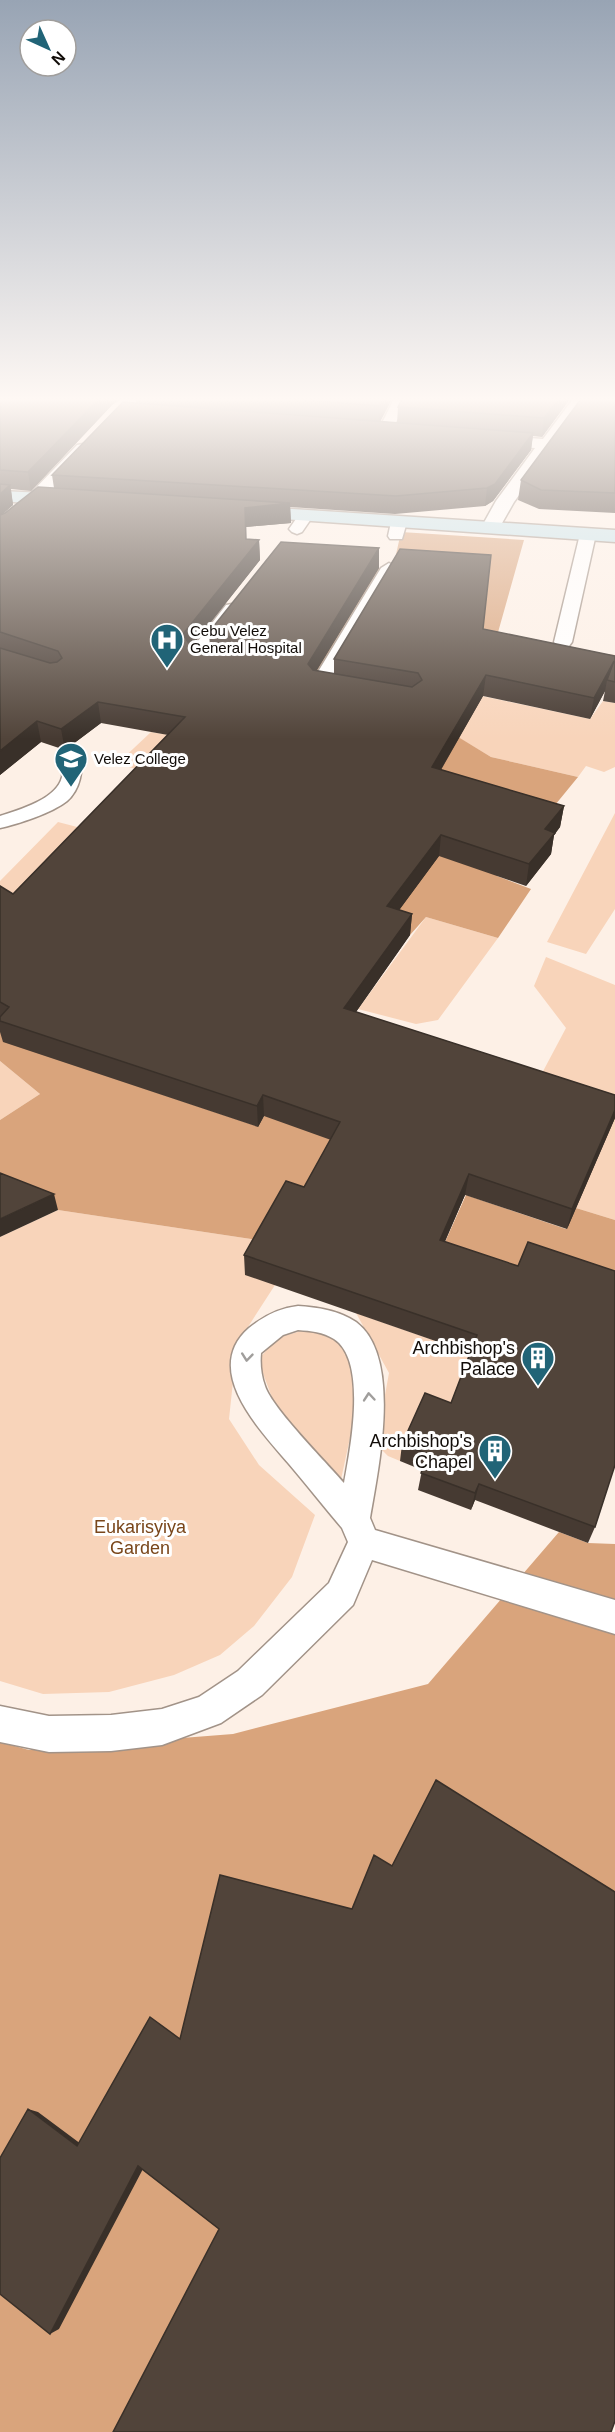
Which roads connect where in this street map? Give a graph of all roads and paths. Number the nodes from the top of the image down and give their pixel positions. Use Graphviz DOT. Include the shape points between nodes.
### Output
graph roads {
  1 [pos="238,512"];
  2 [pos="499,512"];
  3 [pos="490,528"];
  4 [pos="588,534"];
  5 [pos="615,536"];
  6 [pos="388,568"];
  7 [pos="245,593"];
  8 [pos="563,642"];
  9 [pos="231,665"];
  10 [pos="353,691"];
  11 [pos="70,758"];
  12 [pos="0,822"];
  13 [pos="359,1530"];
  14 [pos="615,1617"];
  15 [pos="0,1724"];
  1 -- 3 [label="street" via="397,529"];
  2 -- 3 [label="street"];
  3 -- 4 [label="street"];
  4 -- 5 [label="street"];
  4 -- 8 [label="lane"];
  6 -- 10 [label="lane" via="319,686"];
  7 -- 9 [label="lane" via="196,656"];
  11 -- 12 [label="lane" via="72,777 60,797"];
  13 -- 13 [label="lane, one-way" via="371,1406 365,1356 348,1331 330,1322 284,1318 247,1348 245,1364 251,1392"];
  13 -- 14 [label="lane"];
  13 -- 15 [label="lane" via="341,1594 250,1683 209,1711 162,1727 111,1733 49,1734"];
}
